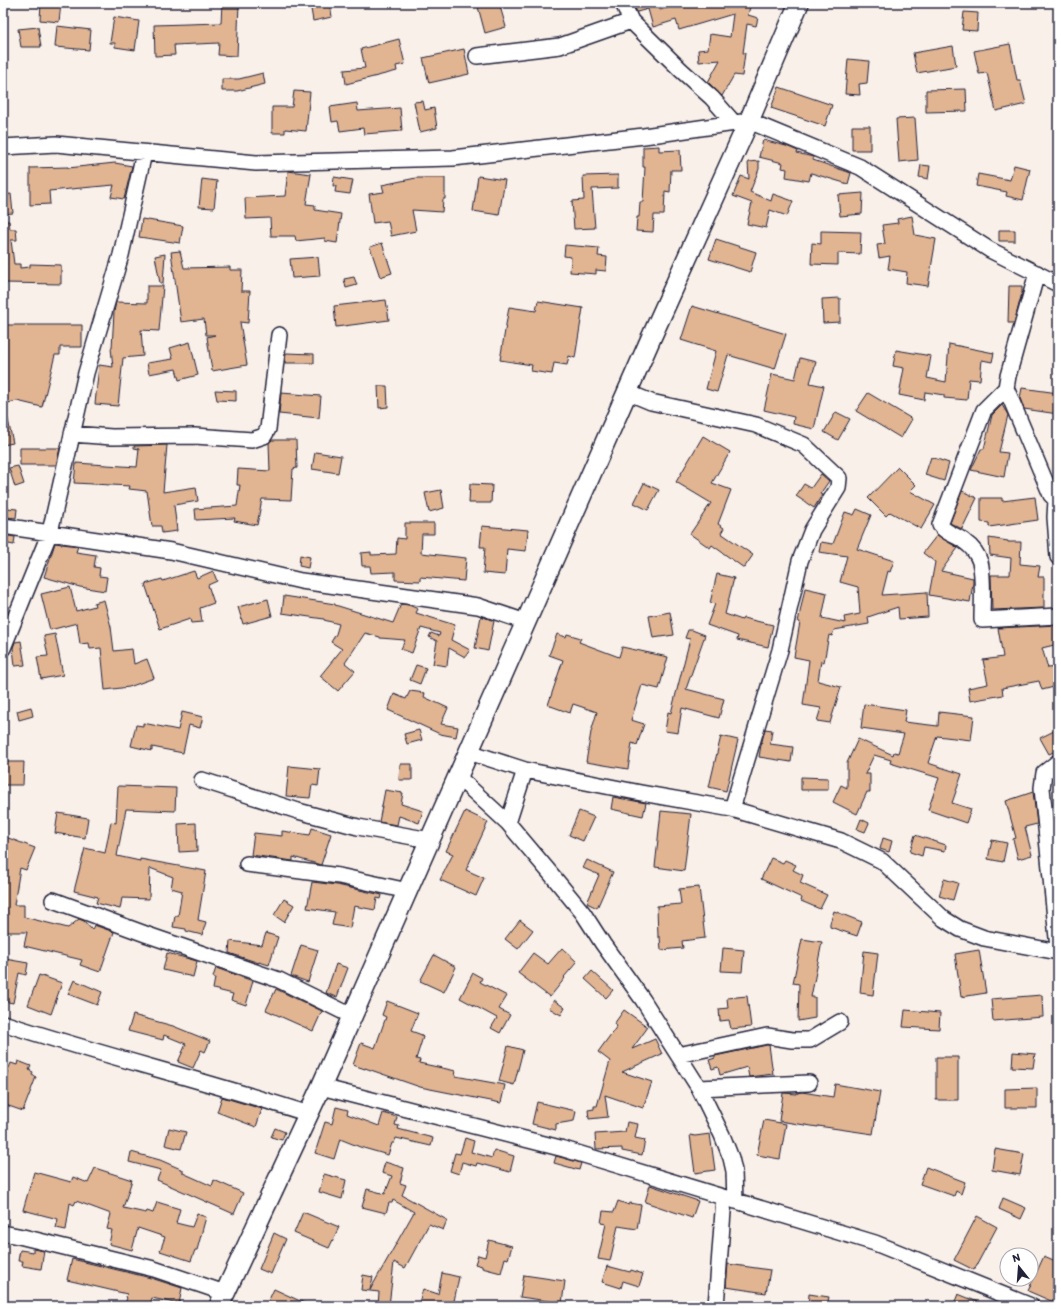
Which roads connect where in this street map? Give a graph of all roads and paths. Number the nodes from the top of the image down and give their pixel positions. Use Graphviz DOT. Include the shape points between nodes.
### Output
graph roads {
  1 [pos="622,3"];
  2 [pos="799,3"];
  3 [pos="631,21"];
  4 [pos="477,56"];
  5 [pos="741,122"];
  6 [pos="3,147"];
  7 [pos="144,153"];
  8 [pos="1037,273"];
  9 [pos="1058,284"];
  10 [pos="279,335"];
  11 [pos="1006,388"];
  12 [pos="627,392"];
  13 [pos="72,434"];
  14 [pos="1057,501"];
  15 [pos="3,526"];
  16 [pos="50,532"];
  17 [pos="1058,557"];
  18 [pos="1058,616"];
  19 [pos="526,622"];
  20 [pos="3,648"];
  21 [pos="469,752"];
  22 [pos="1058,762"];
  23 [pos="525,770"];
  24 [pos="458,777"];
  25 [pos="202,780"];
  26 [pos="732,809"];
  27 [pos="508,823"];
  28 [pos="430,840"];
  29 [pos="247,864"];
  30 [pos="408,891"];
  31 [pos="53,900"];
  32 [pos="1058,948"];
  33 [pos="1058,952"];
  34 [pos="352,1016"];
  35 [pos="840,1022"];
  36 [pos="3,1023"];
  37 [pos="678,1054"];
  38 [pos="808,1083"];
  39 [pos="321,1087"];
  40 [pos="699,1088"];
  41 [pos="309,1114"];
  42 [pos="730,1200"];
  43 [pos="3,1233"];
  44 [pos="222,1300"];
  45 [pos="716,1306"];
  46 [pos="1031,1306"];
  1 -- 3 [label="street"];
  2 -- 5 [label="main road"];
  3 -- 4 [label="street" via="560,46"];
  3 -- 5 [label="street" via="681,70"];
  5 -- 7 [label="street" via="453,158 256,163"];
  5 -- 8 [label="street" via="860,167 990,250"];
  5 -- 12 [label="main road"];
  6 -- 7 [label="street" via="56,144"];
  7 -- 13 [label="street" via="121,255 86,373"];
  8 -- 9 [label="street"];
  8 -- 11 [label="street"];
  10 -- 13 [label="street" via="268,429 264,436 252,440 195,436"];
  11 -- 14 [label="street" via="1051,495"];
  11 -- 18 [label="street" via="984,410 940,525 943,530 973,548 980,562 982,620"];
  12 -- 19 [label="main road"];
  12 -- 26 [label="street" via="651,402 756,425 804,445 839,478 838,488 812,530 800,562 780,650"];
  13 -- 16 [label="street"];
  14 -- 17 [label="street" via="1055,517"];
  15 -- 16 [label="street"];
  16 -- 19 [label="street" via="171,551 301,581 478,606"];
  16 -- 20 [label="street"];
  19 -- 21 [label="main road"];
  21 -- 23 [label="street"];
  21 -- 24 [label="main road"];
  22 -- 32 [label="street" via="1044,773 1042,788"];
  23 -- 26 [label="street"];
  23 -- 27 [label="street"];
  24 -- 27 [label="street"];
  24 -- 28 [label="main road"];
  25 -- 28 [label="street" via="358,827"];
  26 -- 33 [label="street" via="841,841 882,861 944,919 960,929 984,938"];
  27 -- 37 [label="street" via="583,913"];
  28 -- 30 [label="main road"];
  29 -- 30 [label="street" via="339,876"];
  30 -- 34 [label="main road"];
  31 -- 34 [label="street" via="279,980"];
  34 -- 39 [label="main road"];
  35 -- 37 [label="street" via="810,1040 767,1036"];
  36 -- 41 [label="street" via="65,1043 249,1094"];
  37 -- 40 [label="street"];
  38 -- 40 [label="street"];
  39 -- 41 [label="main road"];
  39 -- 42 [label="street" via="564,1149"];
  40 -- 42 [label="street" via="732,1158 734,1172"];
  41 -- 44 [label="main road"];
  42 -- 45 [label="street"];
  42 -- 46 [label="street" via="875,1243"];
  43 -- 44 [label="street" via="154,1269"];
}
